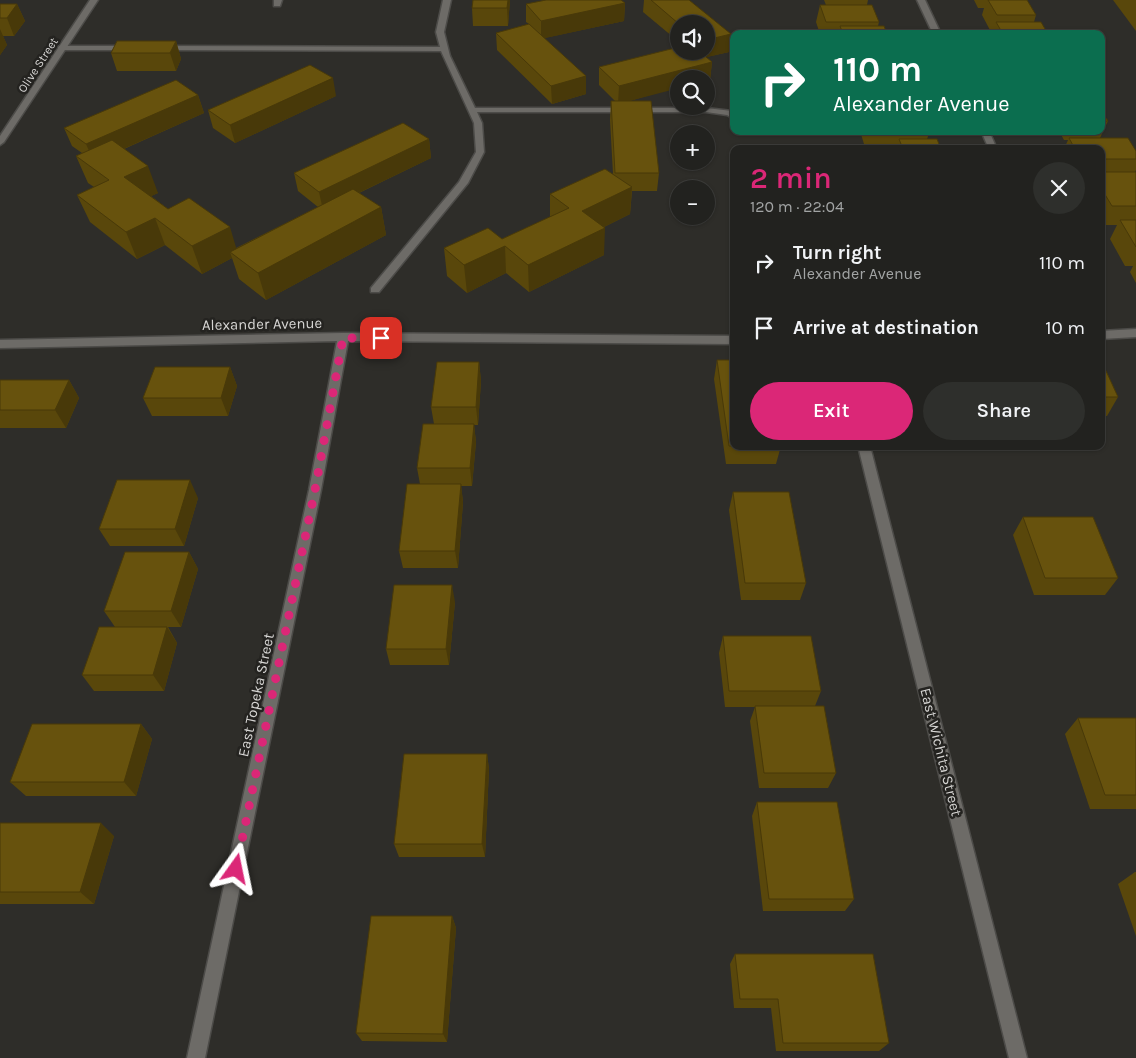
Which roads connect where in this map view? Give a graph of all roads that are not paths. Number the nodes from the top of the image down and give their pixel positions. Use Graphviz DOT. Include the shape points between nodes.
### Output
graph roads {
  1 [pos="94,0"];
  2 [pos="447,0"];
  3 [pos="921,0"];
  4 [pos="935,30"];
  5 [pos="62,48"];
  6 [pos="141,48"];
  7 [pos="151,48"];
  8 [pos="444,49"];
  9 [pos="472,110"];
  10 [pos="730,113"];
  11 [pos="0,142"];
  12 [pos="375,290"];
  13 [pos="1136,333"];
  14 [pos="1105,335"];
  15 [pos="343,338"];
  16 [pos="730,340"];
  17 [pos="0,344"];
  18 [pos="865,450"];
  19 [pos="196,1058"];
  20 [pos="1018,1058"];
  1 -- 5 [label="street, Olive Street"];
  2 -- 8 [label="street" via="440,32"];
  3 -- 4 [label="street"];
  5 -- 6 [label="street"];
  5 -- 11 [label="street, Olive Street"];
  7 -- 8 [label="street"];
  8 -- 9 [label="street"];
  9 -- 10 [label="street" via="706,110"];
  9 -- 12 [label="street" via="478,123 480,152 463,183"];
  13 -- 14 [label="street"];
  15 -- 16 [label="street, Alexander Avenue"];
  15 -- 17 [label="street, Alexander Avenue"];
  15 -- 19 [label="street, East Topeka Street" via="315,490"];
  18 -- 20 [label="street, East Wichita Street"];
}
